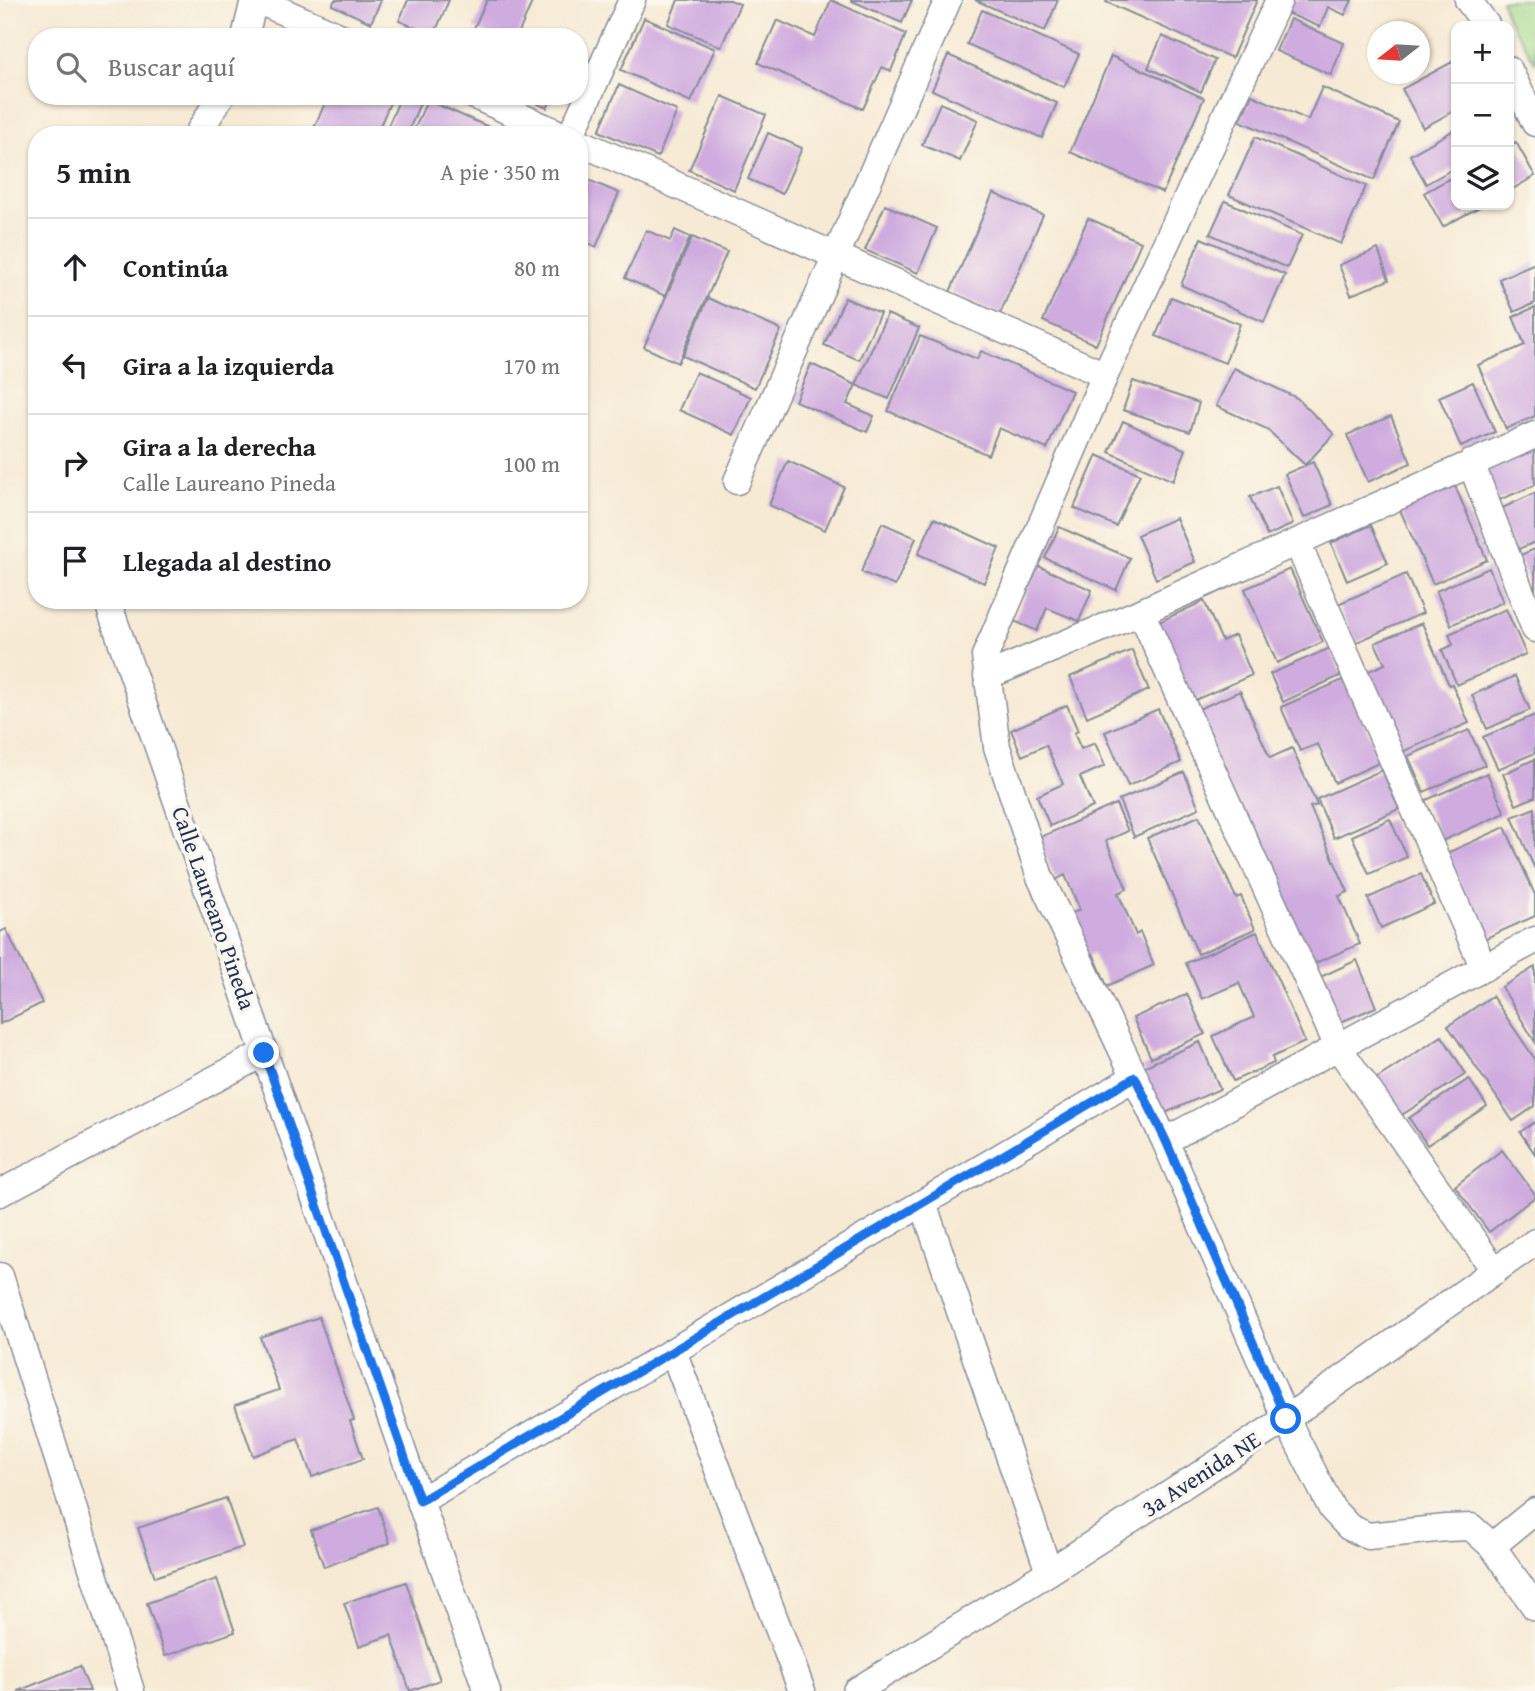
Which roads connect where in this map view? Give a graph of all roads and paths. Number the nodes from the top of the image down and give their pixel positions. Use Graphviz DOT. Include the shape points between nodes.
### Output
graph roads {
  1 [pos="256,0"];
  2 [pos="632,0"];
  3 [pos="948,0"];
  4 [pos="1279,0"];
  5 [pos="1468,0"];
  6 [pos="308,10"];
  7 [pos="1483,21"];
  8 [pos="248,28"];
  9 [pos="330,28"];
  10 [pos="1514,80"];
  11 [pos="588,96"];
  12 [pos="215,105"];
  13 [pos="495,105"];
  14 [pos="584,105"];
  15 [pos="1535,123"];
  16 [pos="203,126"];
  17 [pos="542,126"];
  18 [pos="574,126"];
  19 [pos="588,146"];
  20 [pos="835,256"];
  21 [pos="1105,375"];
  22 [pos="1535,435"];
  23 [pos="1471,464"];
  24 [pos="737,481"];
  25 [pos="1297,542"];
  26 [pos="110,609"];
  27 [pos="1142,612"];
  28 [pos="1535,629"];
  29 [pos="987,676"];
  30 [pos="1535,940"];
  31 [pos="1484,968"];
  32 [pos="1338,1047"];
  33 [pos="264,1053"];
  34 [pos="1135,1077"];
  35 [pos="1166,1141"];
  36 [pos="0,1193"];
  37 [pos="923,1203"];
  38 [pos="1535,1242"];
  39 [pos="1495,1271"];
  40 [pos="0,1276"];
  41 [pos="673,1351"];
  42 [pos="1286,1419"];
  43 [pos="420,1501"];
  44 [pos="1535,1511"];
  45 [pos="1492,1546"];
  46 [pos="1049,1572"];
  47 [pos="1535,1607"];
  48 [pos="131,1691"];
  49 [pos="487,1691"];
  50 [pos="802,1691"];
  51 [pos="856,1691"];
  1 -- 6 [label="street"];
  1 -- 8 [label="street"];
  2 -- 11 [label="street"];
  3 -- 20 [label="street"];
  4 -- 21 [label="street"];
  5 -- 7 [label="street"];
  6 -- 9 [label="street"];
  10 -- 15 [label="street"];
  12 -- 16 [label="street"];
  13 -- 17 [label="street"];
  14 -- 18 [label="street"];
  19 -- 20 [label="street"];
  20 -- 21 [label="street"];
  20 -- 24 [label="street"];
  21 -- 29 [label="street" via="985,656"];
  22 -- 23 [label="street"];
  23 -- 25 [label="street"];
  23 -- 28 [label="street"];
  25 -- 27 [label="street"];
  25 -- 31 [label="street"];
  26 -- 33 [label="street, Calle Laureano Pineda"];
  27 -- 29 [label="street"];
  27 -- 32 [label="street"];
  29 -- 34 [label="street" via="997,747 1040,877"];
  30 -- 31 [label="street"];
  31 -- 32 [label="street"];
  32 -- 35 [label="street"];
  32 -- 39 [label="street"];
  33 -- 36 [label="street"];
  33 -- 43 [label="street, Calle Laureano Pineda"];
  34 -- 35 [label="street"];
  34 -- 37 [label="street"];
  35 -- 42 [label="street"];
  37 -- 41 [label="street"];
  37 -- 46 [label="street"];
  38 -- 39 [label="street, 3a Avenida NE"];
  39 -- 42 [label="street, 3a Avenida NE"];
  40 -- 48 [label="street"];
  41 -- 43 [label="street"];
  41 -- 50 [label="street"];
  42 -- 45 [label="street" via="1332,1509 1349,1527 1368,1536 1471,1527"];
  42 -- 46 [label="street, 3a Avenida NE"];
  43 -- 49 [label="street, Calle Laureano Pineda"];
  44 -- 45 [label="street"];
  45 -- 47 [label="street"];
  46 -- 51 [label="street, 3a Avenida NE"];
}
